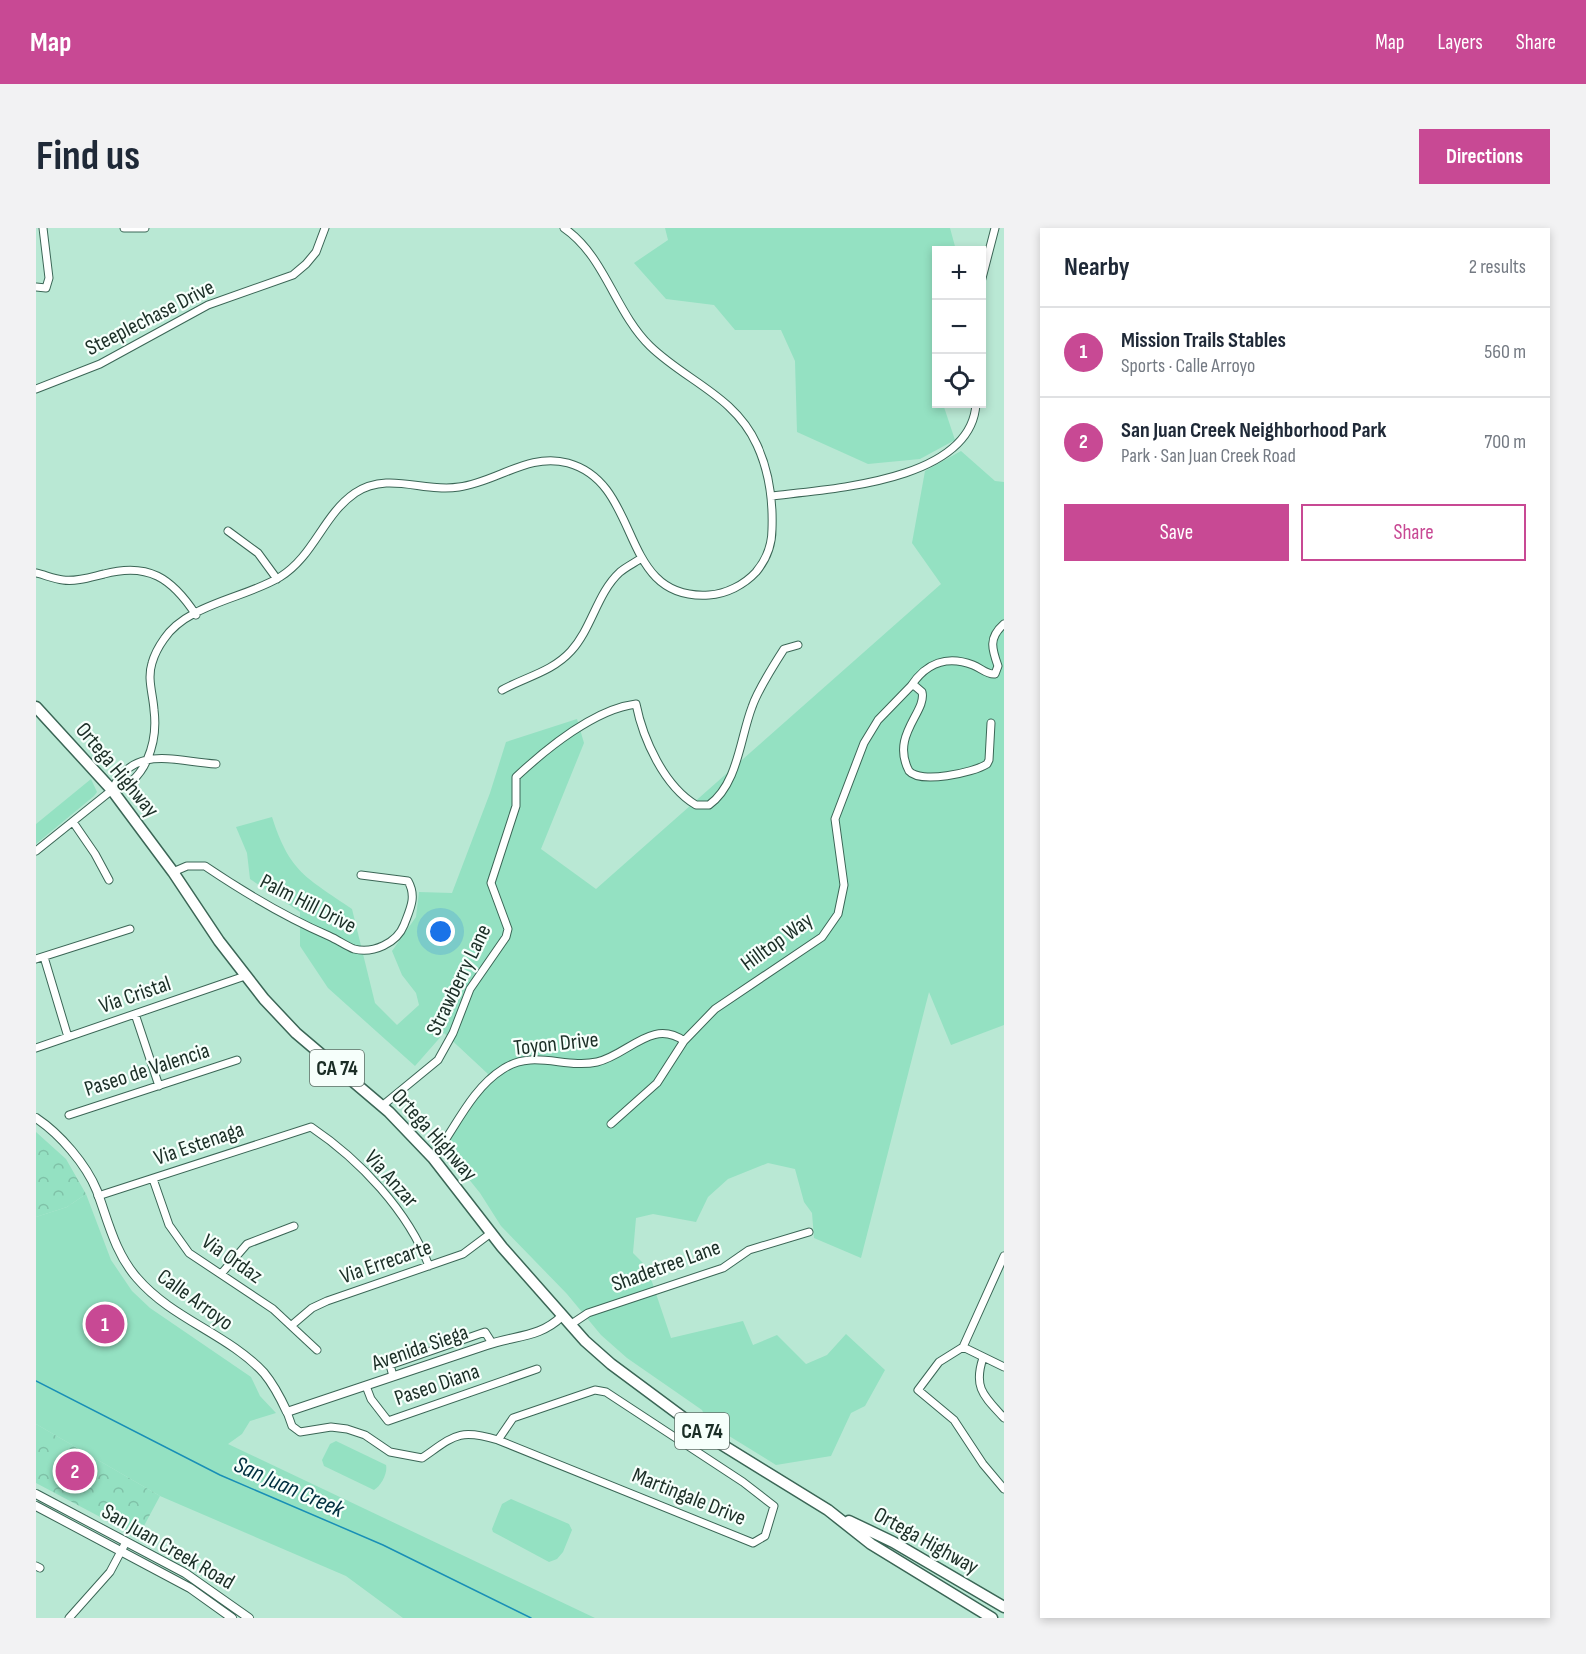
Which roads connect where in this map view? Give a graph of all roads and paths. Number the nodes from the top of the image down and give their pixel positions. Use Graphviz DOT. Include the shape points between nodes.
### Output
graph roads {
  1 [pos="43,228"];
  2 [pos="124,228"];
  3 [pos="145,228"];
  4 [pos="325,228"];
  5 [pos="564,228"];
  6 [pos="995,228"];
  7 [pos="986,263"];
  8 [pos="36,287"];
  9 [pos="36,389"];
  10 [pos="975,408"];
  11 [pos="771,496"];
  12 [pos="228,531"];
  13 [pos="640,559"];
  14 [pos="36,573"];
  15 [pos="277,579"];
  16 [pos="196,615"];
  17 [pos="1004,624"];
  18 [pos="798,645"];
  19 [pos="910,686"];
  20 [pos="502,690"];
  21 [pos="36,707"];
  22 [pos="991,723"];
  23 [pos="147,758"];
  24 [pos="216,764"];
  25 [pos="112,790"];
  26 [pos="73,822"];
  27 [pos="36,850"];
  28 [pos="173,872"];
  29 [pos="361,875"];
  30 [pos="109,880"];
  31 [pos="130,929"];
  32 [pos="40,958"];
  33 [pos="246,976"];
  34 [pos="135,1014"];
  35 [pos="68,1037"];
  36 [pos="684,1041"];
  37 [pos="36,1048"];
  38 [pos="237,1060"];
  39 [pos="159,1086"];
  40 [pos="382,1106"];
  41 [pos="69,1114"];
  42 [pos="36,1118"];
  43 [pos="611,1124"];
  44 [pos="311,1127"];
  45 [pos="433,1158"];
  46 [pos="153,1179"];
  47 [pos="98,1196"];
  48 [pos="294,1226"];
  49 [pos="809,1232"];
  50 [pos="491,1233"];
  51 [pos="1004,1256"];
  52 [pos="429,1266"];
  53 [pos="221,1274"];
  54 [pos="562,1316"];
  55 [pos="292,1325"];
  56 [pos="570,1325"];
  57 [pos="963,1347"];
  58 [pos="317,1350"];
  59 [pos="983,1358"];
  60 [pos="1004,1367"];
  61 [pos="537,1369"];
  62 [pos="366,1386"];
  63 [pos="287,1412"];
  64 [pos="1004,1418"];
  65 [pos="498,1440"];
  66 [pos="1004,1489"];
  67 [pos="36,1494"];
  68 [pos="36,1506"];
  69 [pos="828,1510"];
  70 [pos="126,1542"];
  71 [pos="122,1551"];
  72 [pos="1004,1607"];
  73 [pos="69,1618"];
  74 [pos="232,1618"];
  75 [pos="249,1618"];
  76 [pos="992,1618"];
  1 -- 8 [label="street" via="49,278 46,288"];
  2 -- 3 [label="street"];
  4 -- 9 [label="street, Steeplechase Drive" via="316,252 293,275 208,305 100,364"];
  5 -- 11 [label="street" via="582,244 648,345 735,410 764,463"];
  6 -- 7 [label="street"];
  10 -- 11 [label="street" via="966,434 939,459 868,483"];
  11 -- 13 [label="street" via="772,538 765,559 755,573 733,589 687,594 667,586"];
  12 -- 15 [label="street" via="258,554"];
  13 -- 15 [label="street" via="608,488 580,467 545,460 459,487 401,482 366,487 344,502 308,554"];
  13 -- 20 [label="street" via="620,572 600,598 571,651 553,667"];
  14 -- 16 [label="street" via="63,580 143,570 181,592"];
  15 -- 16 [label="street"];
  16 -- 23 [label="street" via="178,624 164,638 152,664 150,689 155,712"];
  17 -- 19 [label="street, Hilltop Way" via="994,636 992,646 998,666 995,674 951,661 927,667"];
  18 -- 40 [label="street, Strawberry Lane" via="788,647 780,656 752,707 747,732 726,785 709,805 696,805 671,783 650,744 636,704 602,715 555,742 516,777 516,806 491,883 508,929 506,937 470,989 438,1060"];
  19 -- 22 [label="street" via="919,688 923,696 906,730 904,757 912,775 934,777 985,766 989,760"];
  19 -- 36 [label="street, Hilltop Way" via="878,720 864,743 835,819 844,885 838,914 822,937 715,1009"];
  21 -- 25 [label="main road, Ortega Highway / CA 74"];
  23 -- 24 [label="street"];
  23 -- 25 [label="street" via="142,772 123,788"];
  25 -- 26 [label="street"];
  25 -- 28 [label="main road, Ortega Highway / CA 74"];
  26 -- 27 [label="street"];
  26 -- 30 [label="street"];
  28 -- 29 [label="street, Palm Hill Drive" via="187,866 205,866 298,924 356,949 381,947 402,929 414,891 408,881"];
  28 -- 33 [label="main road, Ortega Highway / CA 74"];
  31 -- 32 [label="street"];
  32 -- 35 [label="street"];
  33 -- 34 [label="street, Via Cristal"];
  33 -- 40 [label="main road, Ortega Highway / CA 74" via="296,1033"];
  34 -- 35 [label="street, Via Cristal"];
  34 -- 39 [label="street"];
  35 -- 37 [label="street, Via Cristal"];
  36 -- 43 [label="street, Hilltop Way" via="657,1083"];
  36 -- 45 [label="street, Toyon Drive" via="662,1033 640,1039 599,1061 576,1064 540,1058 506,1067 471,1102"];
  38 -- 39 [label="street, Paseo de Valencia"];
  39 -- 41 [label="street, Paseo de Valencia"];
  40 -- 45 [label="main road, Ortega Highway / CA 74"];
  42 -- 47 [label="street, Calle Arroyo" via="67,1147"];
  44 -- 46 [label="street, Via Estenaga"];
  44 -- 52 [label="street, Via Anzar" via="374,1182 419,1240"];
  45 -- 50 [label="main road, Ortega Highway / CA 74"];
  46 -- 47 [label="street, Via Estenaga"];
  46 -- 53 [label="street, Via Ordaz" via="177,1240"];
  47 -- 63 [label="street, Calle Arroyo" via="115,1242 135,1276 166,1304 251,1361 266,1375"];
  48 -- 53 [label="street" via="247,1244"];
  49 -- 56 [label="street, Shadetree Lane" via="749,1250 723,1268 588,1314"];
  50 -- 52 [label="street, Via Errecarte" via="463,1254"];
  50 -- 54 [label="main road, Ortega Highway / CA 74"];
  51 -- 57 [label="street"];
  52 -- 55 [label="street, Via Errecarte" via="327,1301"];
  53 -- 55 [label="street, Via Ordaz"];
  54 -- 56 [label="main road, Ortega Highway / CA 74"];
  54 -- 62 [label="street, Avenida Siega" via="533,1336 492,1343"];
  55 -- 58 [label="street, Via Ordaz"];
  56 -- 69 [label="main road, Ortega Highway / CA 74" via="611,1364 670,1408"];
  57 -- 59 [label="street"];
  57 -- 66 [label="street" via="939,1362 918,1390 954,1420"];
  59 -- 60 [label="street"];
  59 -- 64 [label="street" via="978,1372 980,1391"];
  61 -- 62 [label="street, Paseo Diana" via="388,1421"];
  62 -- 63 [label="street, Avenida Siega"];
  63 -- 65 [label="street, Martingale Drive" via="292,1426 300,1432 331,1427 347,1429 365,1435 390,1452 422,1458 459,1434 470,1432"];
  65 -- 65 [label="street, Martingale Drive" via="513,1418 595,1390 606,1392 774,1506 765,1536 753,1543"];
  67 -- 70 [label="street, San Juan Creek Road"];
  68 -- 71 [label="street, San Juan Creek Road"];
  69 -- 72 [label="main road, Ortega Highway / CA 74"];
  69 -- 76 [label="main road, Ortega Highway / CA 74" via="871,1544"];
  70 -- 71 [label="street"];
  70 -- 75 [label="street, San Juan Creek Road" via="185,1573"];
  71 -- 73 [label="street" via="110,1572"];
  71 -- 74 [label="street, San Juan Creek Road" via="190,1588"];
}
